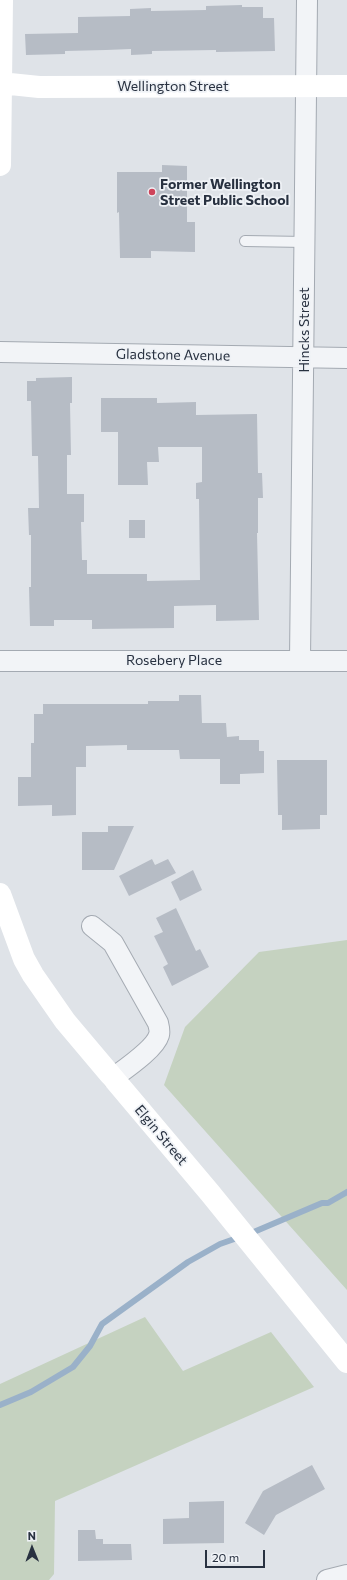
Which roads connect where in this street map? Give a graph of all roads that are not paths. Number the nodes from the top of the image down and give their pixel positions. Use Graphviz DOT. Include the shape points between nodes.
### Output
graph roads {
  1 [pos="2,0"];
  2 [pos="307,0"];
  3 [pos="1,83"];
  4 [pos="306,86"];
  5 [pos="347,86"];
  6 [pos="0,165"];
  7 [pos="244,241"];
  8 [pos="305,242"];
  9 [pos="0,352"];
  10 [pos="304,358"];
  11 [pos="347,358"];
  12 [pos="300,660"];
  13 [pos="0,661"];
  14 [pos="347,661"];
  15 [pos="0,894"];
  16 [pos="92,926"];
  17 [pos="113,1078"];
  18 [pos="347,1362"];
  19 [pos="347,1575"];
  20 [pos="328,1580"];
  1 -- 3 [label="street"];
  2 -- 4 [label="street, Hincks Street"];
  3 -- 4 [label="street, Wellington Street" via="39,87"];
  3 -- 6 [label="street"];
  4 -- 5 [label="street, Wellington Street"];
  4 -- 8 [label="street, Hincks Street"];
  7 -- 8 [label="lane"];
  8 -- 10 [label="street, Hincks Street"];
  9 -- 10 [label="street, Gladstone Avenue"];
  10 -- 11 [label="street, Gladstone Avenue"];
  10 -- 12 [label="street, Hincks Street"];
  12 -- 13 [label="street, Rosebery Place"];
  12 -- 14 [label="street, Rosebery Place"];
  15 -- 17 [label="street, Elgin Street" via="24,959 33,975 65,1020"];
  16 -- 17 [label="street" via="113,943 158,1023 160,1034 156,1043"];
  17 -- 18 [label="street, Elgin Street"];
  19 -- 20 [label="street"];
}
